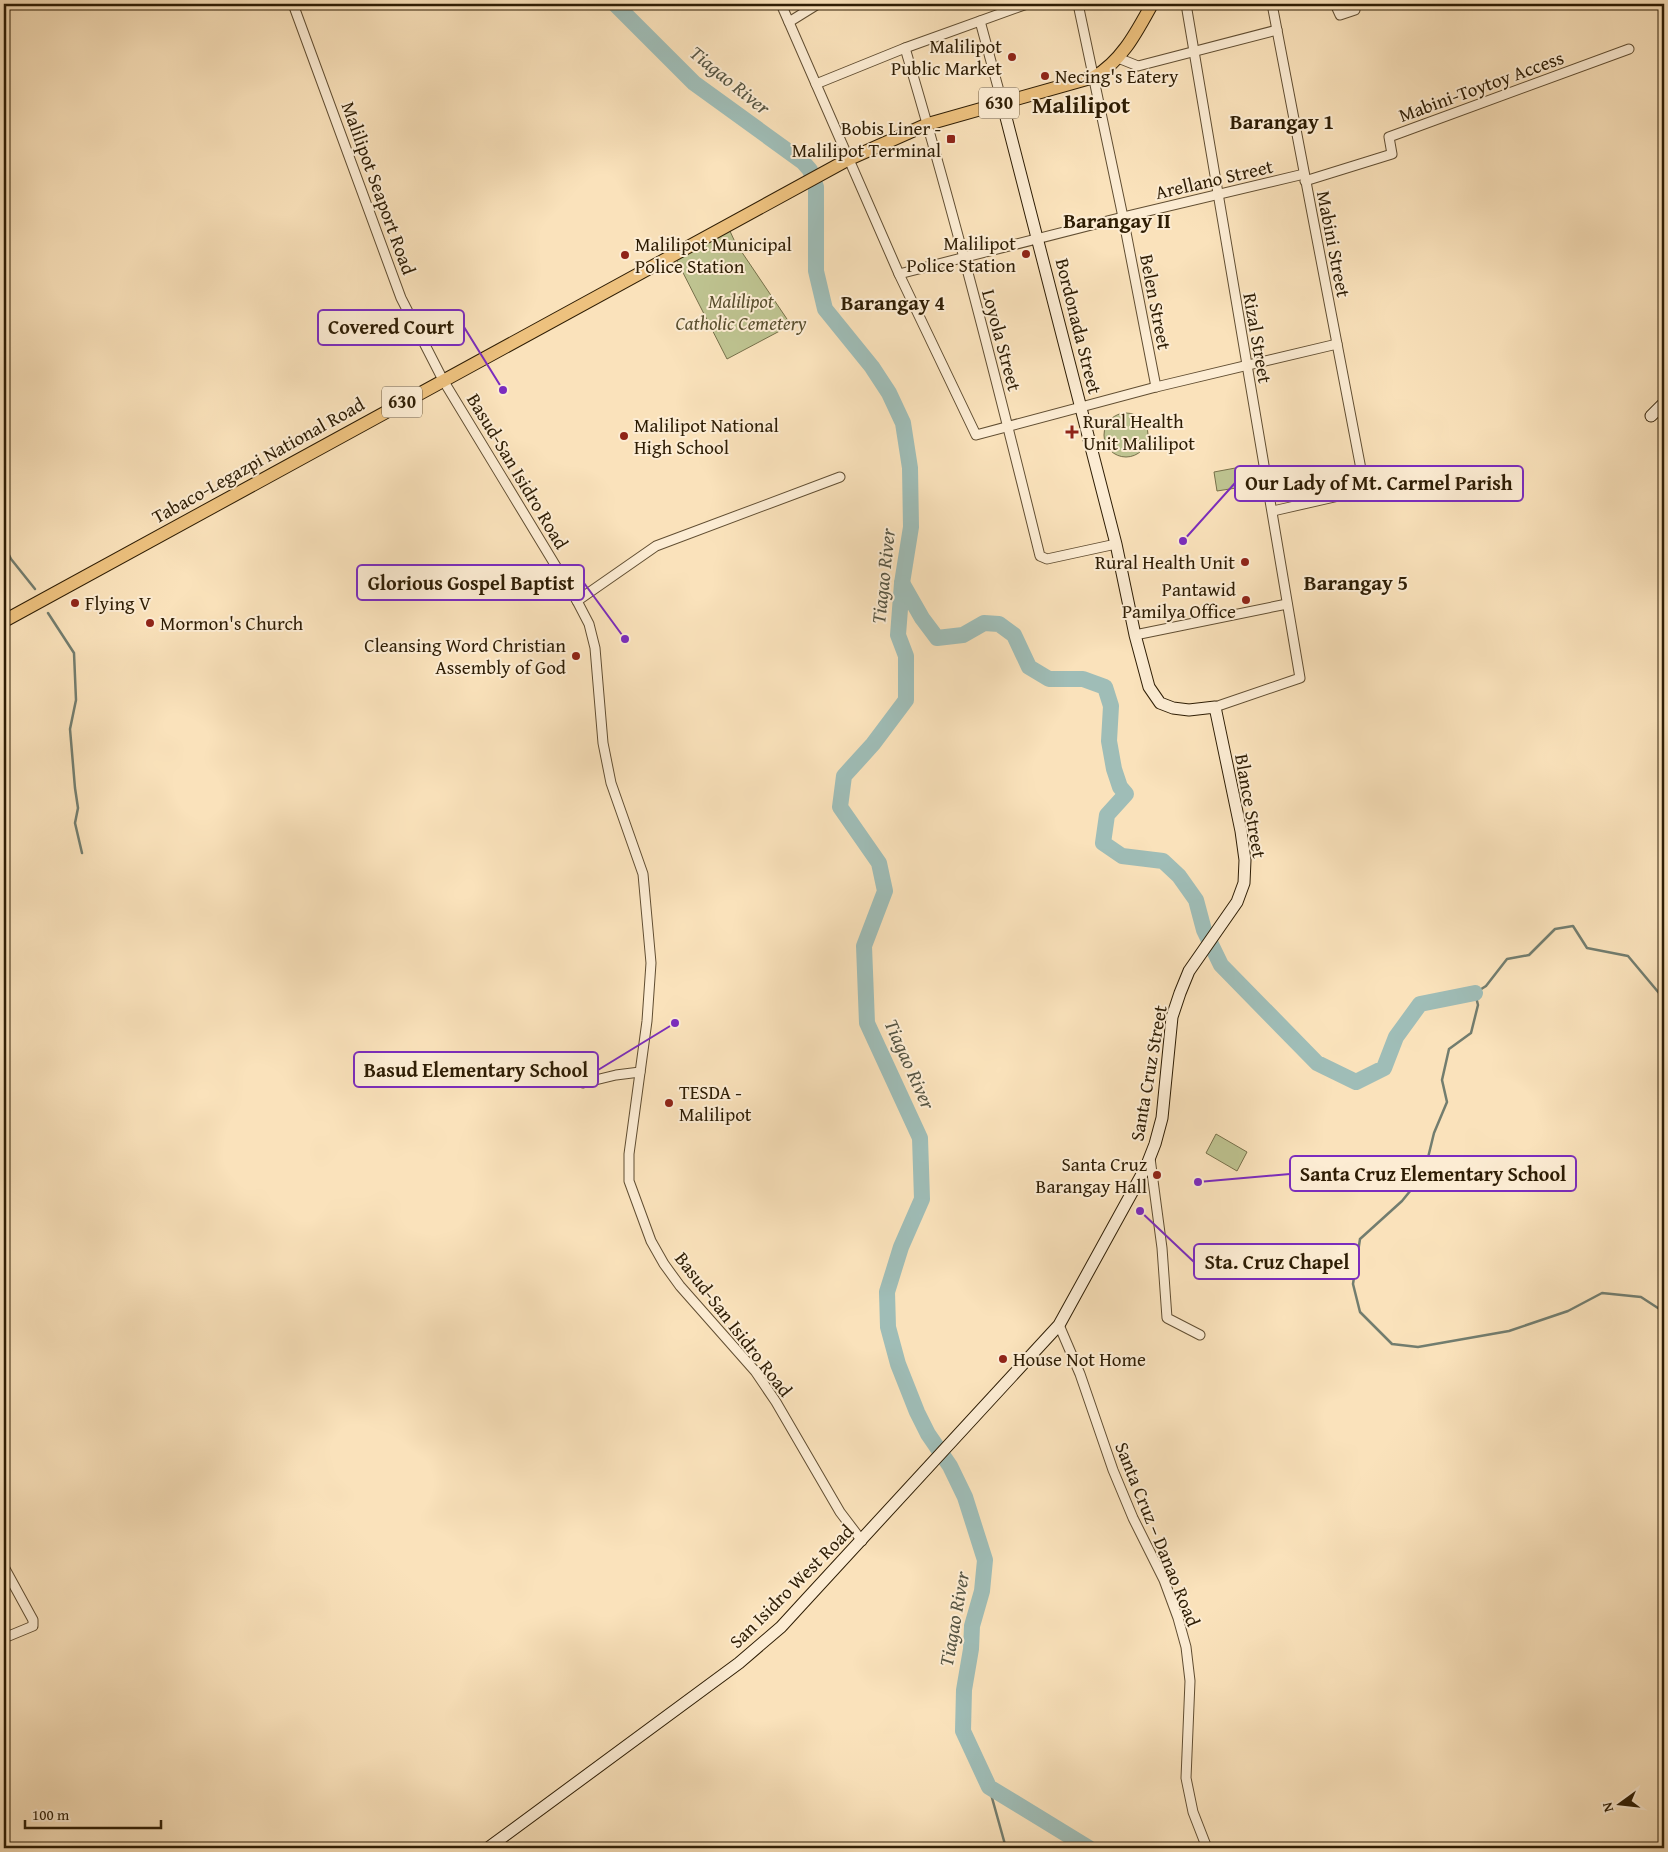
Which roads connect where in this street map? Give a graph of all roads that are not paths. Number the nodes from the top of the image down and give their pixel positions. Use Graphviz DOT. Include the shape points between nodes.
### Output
graph roads {
  1 [pos="294,4"];
  2 [pos="780,4"];
  3 [pos="818,4"];
  4 [pos="1027,4"];
  5 [pos="1078,4"];
  6 [pos="1152,4"];
  7 [pos="1186,4"];
  8 [pos="1272,4"];
  9 [pos="1335,4"];
  10 [pos="1355,10"];
  11 [pos="980,21"];
  12 [pos="789,22"];
  13 [pos="1277,30"];
  14 [pos="905,48"];
  15 [pos="1629,49"];
  16 [pos="1193,52"];
  17 [pos="1118,58"];
  18 [pos="1094,77"];
  19 [pos="816,84"];
  20 [pos="1002,102"];
  21 [pos="928,124"];
  22 [pos="849,159"];
  23 [pos="1304,177"];
  24 [pos="1217,195"];
  25 [pos="1123,217"];
  26 [pos="1038,238"];
  27 [pos="964,256"];
  28 [pos="899,274"];
  29 [pos="1337,344"];
  30 [pos="1246,365"];
  31 [pos="444,380"];
  32 [pos="1156,387"];
  33 [pos="1664,403"];
  34 [pos="1081,406"];
  35 [pos="1652,416"];
  36 [pos="1008,426"];
  37 [pos="840,478"];
  38 [pos="1273,511"];
  39 [pos="1116,544"];
  40 [pos="578,600"];
  41 [pos="1287,604"];
  42 [pos="4,621"];
  43 [pos="1135,635"];
  44 [pos="1215,707"];
  45 [pos="1216,934"];
  46 [pos="640,1072"];
  47 [pos="583,1083"];
  48 [pos="1150,1158"];
  49 [pos="1058,1325"];
  50 [pos="1200,1336"];
  51 [pos="862,1541"];
  52 [pos="4,1567"];
  53 [pos="4,1638"];
  54 [pos="488,1848"];
  55 [pos="1207,1848"];
  1 -- 31 [label="street, Malilipot Seaport Road" via="401,298"];
  2 -- 12 [label="street"];
  3 -- 12 [label="street"];
  4 -- 11 [label="street"];
  5 -- 18 [label="street, Belen Street"];
  6 -- 17 [label="main road, 630"];
  7 -- 16 [label="street, Rizal Street"];
  8 -- 13 [label="street, Mabini Street"];
  9 -- 10 [label="street" via="1340,15"];
  11 -- 14 [label="street"];
  11 -- 20 [label="street"];
  12 -- 19 [label="street"];
  13 -- 16 [label="street"];
  13 -- 23 [label="street, Mabini Street"];
  14 -- 19 [label="street"];
  14 -- 21 [label="street, Loyola Street"];
  15 -- 23 [label="street, Mabini-Toytoy Access" via="1389,137 1392,154"];
  16 -- 17 [label="street" via="1138,66"];
  16 -- 24 [label="street, Rizal Street"];
  17 -- 18 [label="main road, 630"];
  18 -- 20 [label="main road, 630"];
  18 -- 25 [label="street, Belen Street"];
  19 -- 22 [label="street"];
  20 -- 21 [label="main road, 630"];
  20 -- 26 [label="street, Bordonada Street"];
  21 -- 22 [label="main road, 630"];
  21 -- 27 [label="street, Loyola Street"];
  22 -- 28 [label="street"];
  22 -- 31 [label="main road, Tabaco-Legazpi National Road / 630"];
  23 -- 24 [label="street, Arellano Street"];
  23 -- 29 [label="street, Mabini Street"];
  24 -- 25 [label="street, Arellano Street"];
  24 -- 30 [label="street, Rizal Street"];
  25 -- 26 [label="street, Arellano Street"];
  25 -- 32 [label="street, Belen Street"];
  26 -- 27 [label="street, Arellano Street"];
  26 -- 34 [label="street, Bordonada Street"];
  27 -- 28 [label="street, Arellano Street"];
  27 -- 36 [label="street, Loyola Street"];
  28 -- 36 [label="street" via="976,435"];
  29 -- 30 [label="street"];
  29 -- 38 [label="street, Mabini Street" via="1365,490"];
  30 -- 32 [label="street"];
  30 -- 38 [label="street, Rizal Street"];
  31 -- 40 [label="street, Basud-San Isidro Road"];
  31 -- 42 [label="main road, Tabaco-Legazpi National Road / 630"];
  32 -- 34 [label="street"];
  33 -- 35 [label="street"];
  34 -- 36 [label="street"];
  34 -- 39 [label="street, Bordonada Street"];
  36 -- 39 [label="street, Loyola Street" via="1040,556 1047,559"];
  37 -- 40 [label="street" via="656,546"];
  38 -- 41 [label="street, Rizal Street"];
  39 -- 43 [label="street, Bordonada Street"];
  40 -- 46 [label="street, Basud-San Isidro Road" via="595,648 611,783 643,874 651,978"];
  41 -- 43 [label="street"];
  41 -- 44 [label="street, Rizal Street" via="1300,678"];
  43 -- 44 [label="street, Bordonada Street" via="1149,687 1160,703 1189,710"];
  44 -- 45 [label="street, Blance Street" via="1245,860 1244,883 1237,902"];
  45 -- 48 [label="street, Santa Cruz Street" via="1189,971 1172,1017 1162,1118"];
  46 -- 47 [label="street"];
  46 -- 51 [label="street, Basud-San Isidro Road" via="627,1167 651,1241 680,1286 743,1357 776,1402 840,1512"];
  48 -- 49 [label="street, Santa Cruz Street"];
  48 -- 50 [label="street" via="1167,1318"];
  49 -- 51 [label="street, San Isidro West Road"];
  49 -- 55 [label="street, Santa Cruz – Danao Road" via="1080,1374 1112,1470 1164,1580 1178,1618 1190,1681 1186,1778 1193,1812"];
  51 -- 54 [label="street, San Isidro West Road" via="781,1627 739,1663"];
  52 -- 53 [label="street" via="33,1620 33,1626"];
}
